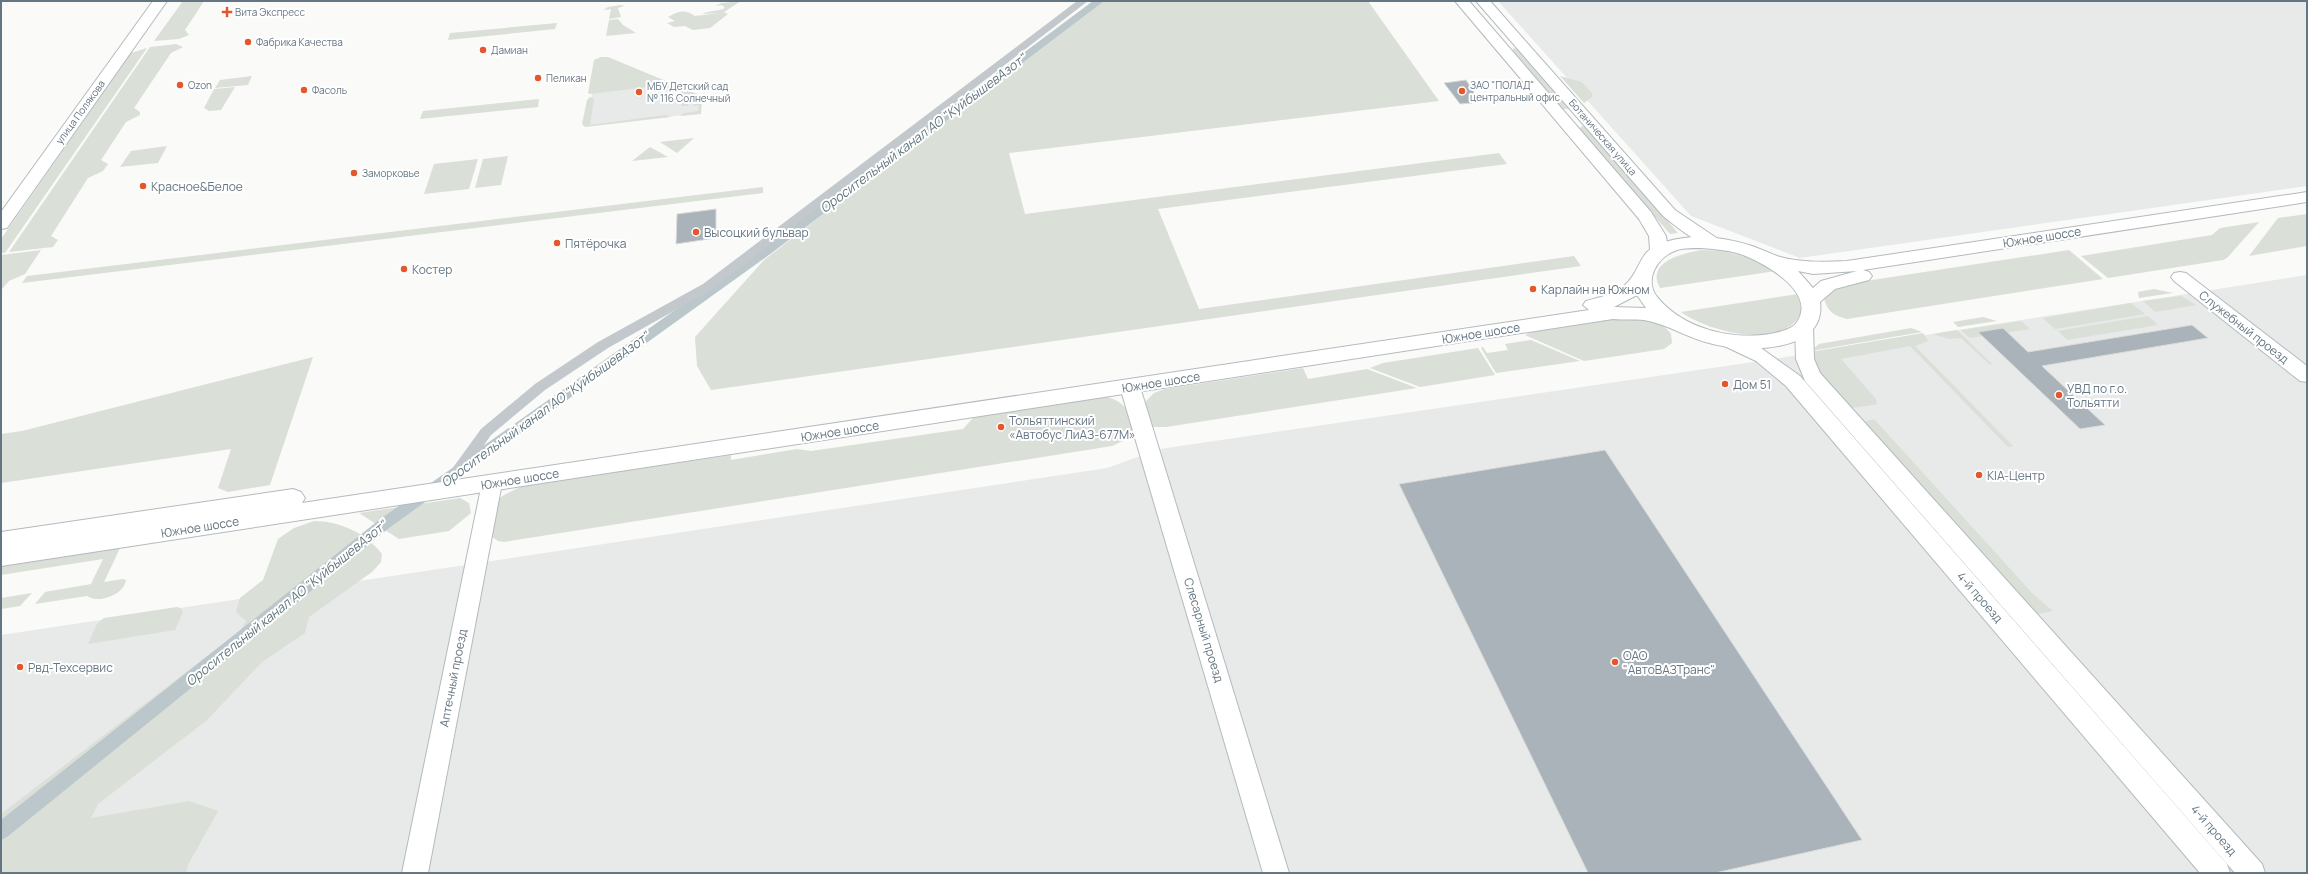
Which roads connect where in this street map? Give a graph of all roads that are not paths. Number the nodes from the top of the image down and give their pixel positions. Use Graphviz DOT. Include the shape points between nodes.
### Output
graph roads {
  1 [pos="160,1"];
  2 [pos="1083,1"];
  3 [pos="1462,1"];
  4 [pos="1483,1"];
  5 [pos="1515,38"];
  6 [pos="1496,40"];
  7 [pos="1583,115"];
  8 [pos="1561,117"];
  9 [pos="2307,197"];
  10 [pos="2307,208"];
  11 [pos="1,224"];
  12 [pos="1716,243"];
  13 [pos="1659,250"];
  14 [pos="1777,262"];
  15 [pos="2180,277"];
  16 [pos="1642,278"];
  17 [pos="1810,300"];
  18 [pos="1679,324"];
  19 [pos="1804,327"];
  20 [pos="1728,340"];
  21 [pos="2307,376"];
  22 [pos="1130,387"];
  23 [pos="457,473"];
  24 [pos="492,483"];
  25 [pos="1,541"];
  26 [pos="1,557"];
  27 [pos="415,873"];
  28 [pos="1276,873"];
  29 [pos="2217,873"];
  30 [pos="2252,873"];
  1 -- 11 [label="main road, улица Полякова"];
  2 -- 23 [label="street" via="707,288 603,345 540,387 486,432"];
  3 -- 6 [label="main road, Ботаническая улица"];
  4 -- 5 [label="main road, Ботаническая улица"];
  5 -- 6 [label="main road"];
  5 -- 7 [label="main road, Ботаническая улица"];
  6 -- 8 [label="main road, Ботаническая улица"];
  7 -- 8 [label="main road"];
  7 -- 12 [label="main road, Ботаническая улица" via="1669,213"];
  8 -- 13 [label="main road, Ботаническая улица" via="1645,216 1658,235"];
  9 -- 14 [label="main road, Южное шоссе" via="1848,267 1813,268"];
  10 -- 17 [label="main road, Южное шоссе" via="1855,277 1828,285"];
  12 -- 13 [label="main road" via="1686,243"];
  12 -- 14 [label="main road" via="1746,250"];
  13 -- 16 [label="main road, Южное шоссе" via="1645,268"];
  14 -- 17 [label="main road" via="1801,285"];
  15 -- 21 [label="main road, Служебный проезд"];
  16 -- 18 [label="main road" via="1644,291 1651,302"];
  16 -- 23 [label="main road, Южное шоссе" via="1628,295 1605,303"];
  17 -- 19 [label="main road" via="1811,314"];
  18 -- 20 [label="main road" via="1706,335"];
  18 -- 22 [label="main road, Южное шоссе" via="1645,314 1613,313"];
  19 -- 20 [label="main road" via="1782,338 1768,341 1753,343"];
  19 -- 30 [label="main road, 4-й проезд" via="1805,360 1812,376"];
  20 -- 29 [label="main road, 4-й проезд" via="1746,346 1767,358 1793,381"];
  22 -- 24 [label="main road, Южное шоссе"];
  22 -- 28 [label="main road, Слесарный проезд"];
  23 -- 25 [label="main road, Южное шоссе"];
  24 -- 26 [label="main road, Южное шоссе"];
  24 -- 27 [label="main road, Аптечный проезд"];
}
